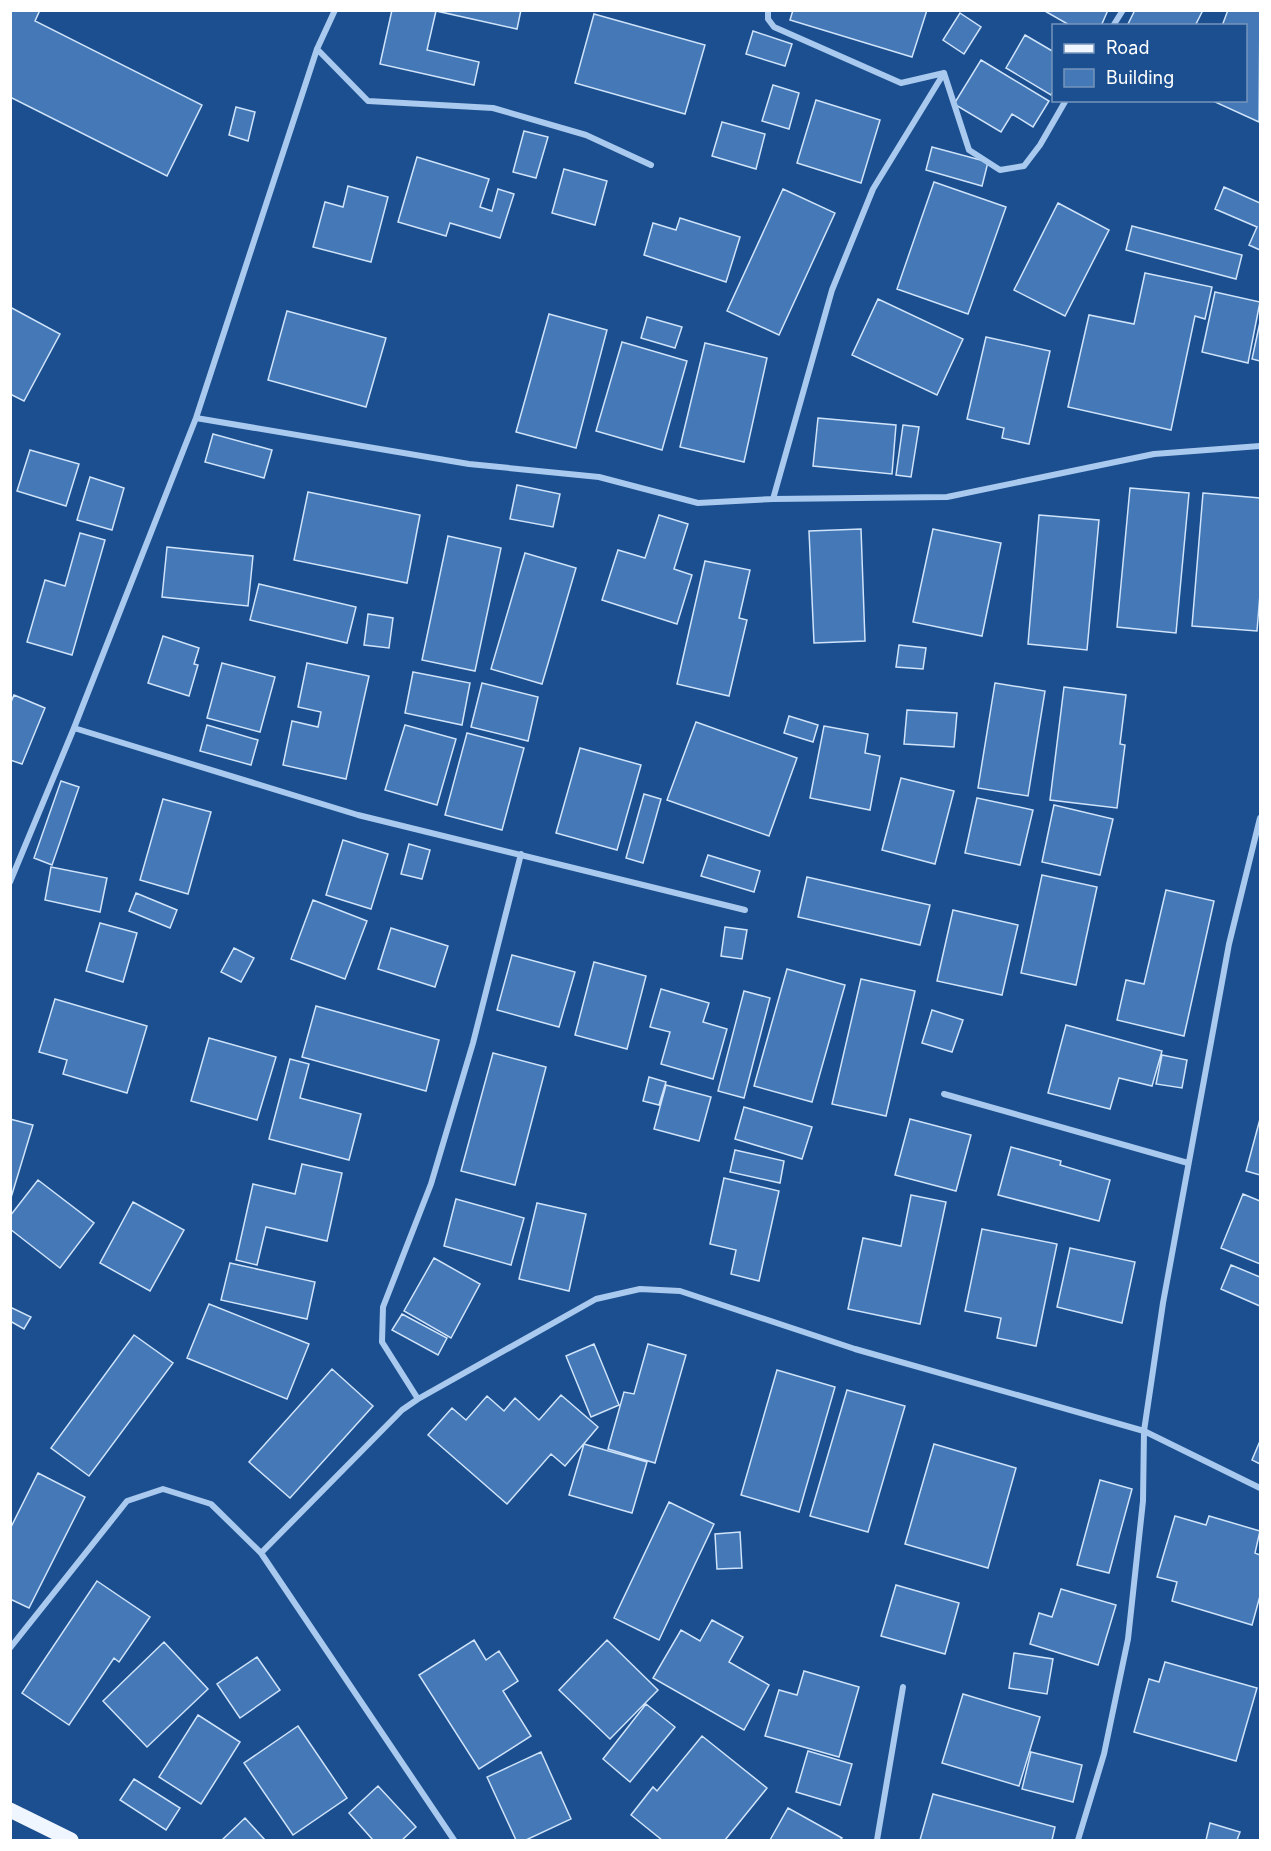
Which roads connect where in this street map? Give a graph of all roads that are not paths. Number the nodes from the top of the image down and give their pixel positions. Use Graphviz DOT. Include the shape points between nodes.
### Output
graph roads {
  1 [pos="335,10"];
  2 [pos="768,10"];
  3 [pos="1123,10"];
  4 [pos="1114,24"];
  5 [pos="317,49"];
  6 [pos="944,73"];
  7 [pos="1065,102"];
  8 [pos="651,165"];
  9 [pos="196,418"];
  10 [pos="1260,446"];
  11 [pos="773,499"];
  12 [pos="74,728"];
  13 [pos="1260,818"];
  14 [pos="521,854"];
  15 [pos="10,882"];
  16 [pos="745,910"];
  17 [pos="944,1094"];
  18 [pos="1188,1163"];
  19 [pos="418,1399"];
  20 [pos="1144,1431"];
  21 [pos="1260,1488"];
  22 [pos="261,1553"];
  23 [pos="10,1648"];
  24 [pos="903,1687"];
  25 [pos="10,1810"];
  26 [pos="70,1840"];
  27 [pos="454,1840"];
  28 [pos="877,1840"];
  29 [pos="1078,1840"];
  1 -- 5 [label="street"];
  2 -- 6 [label="street" via="774,27 901,83"];
  3 -- 4 [label="street"];
  5 -- 8 [label="street" via="369,101 493,108 586,135"];
  5 -- 9 [label="street"];
  6 -- 7 [label="street" via="969,150 1000,170 1024,166"];
  6 -- 11 [label="street" via="873,189 852,240 832,290"];
  9 -- 11 [label="street" via="470,464 599,477 698,503"];
  9 -- 12 [label="street"];
  10 -- 11 [label="street" via="1154,454 947,497"];
  12 -- 14 [label="street" via="358,815"];
  12 -- 15 [label="street"];
  13 -- 18 [label="street" via="1229,944"];
  14 -- 16 [label="street"];
  14 -- 19 [label="street" via="473,1043 431,1184 383,1306 382,1342"];
  17 -- 18 [label="street"];
  18 -- 20 [label="street"];
  19 -- 20 [label="street" via="596,1299 640,1289 680,1291 855,1349"];
  19 -- 22 [label="street" via="402,1410"];
  20 -- 21 [label="street"];
  20 -- 29 [label="street" via="1143,1501 1128,1639 1104,1754"];
  22 -- 23 [label="street" via="211,1504 163,1488 127,1501"];
  22 -- 27 [label="street"];
  24 -- 28 [label="street"];
  25 -- 26 [label="main road"];
}
